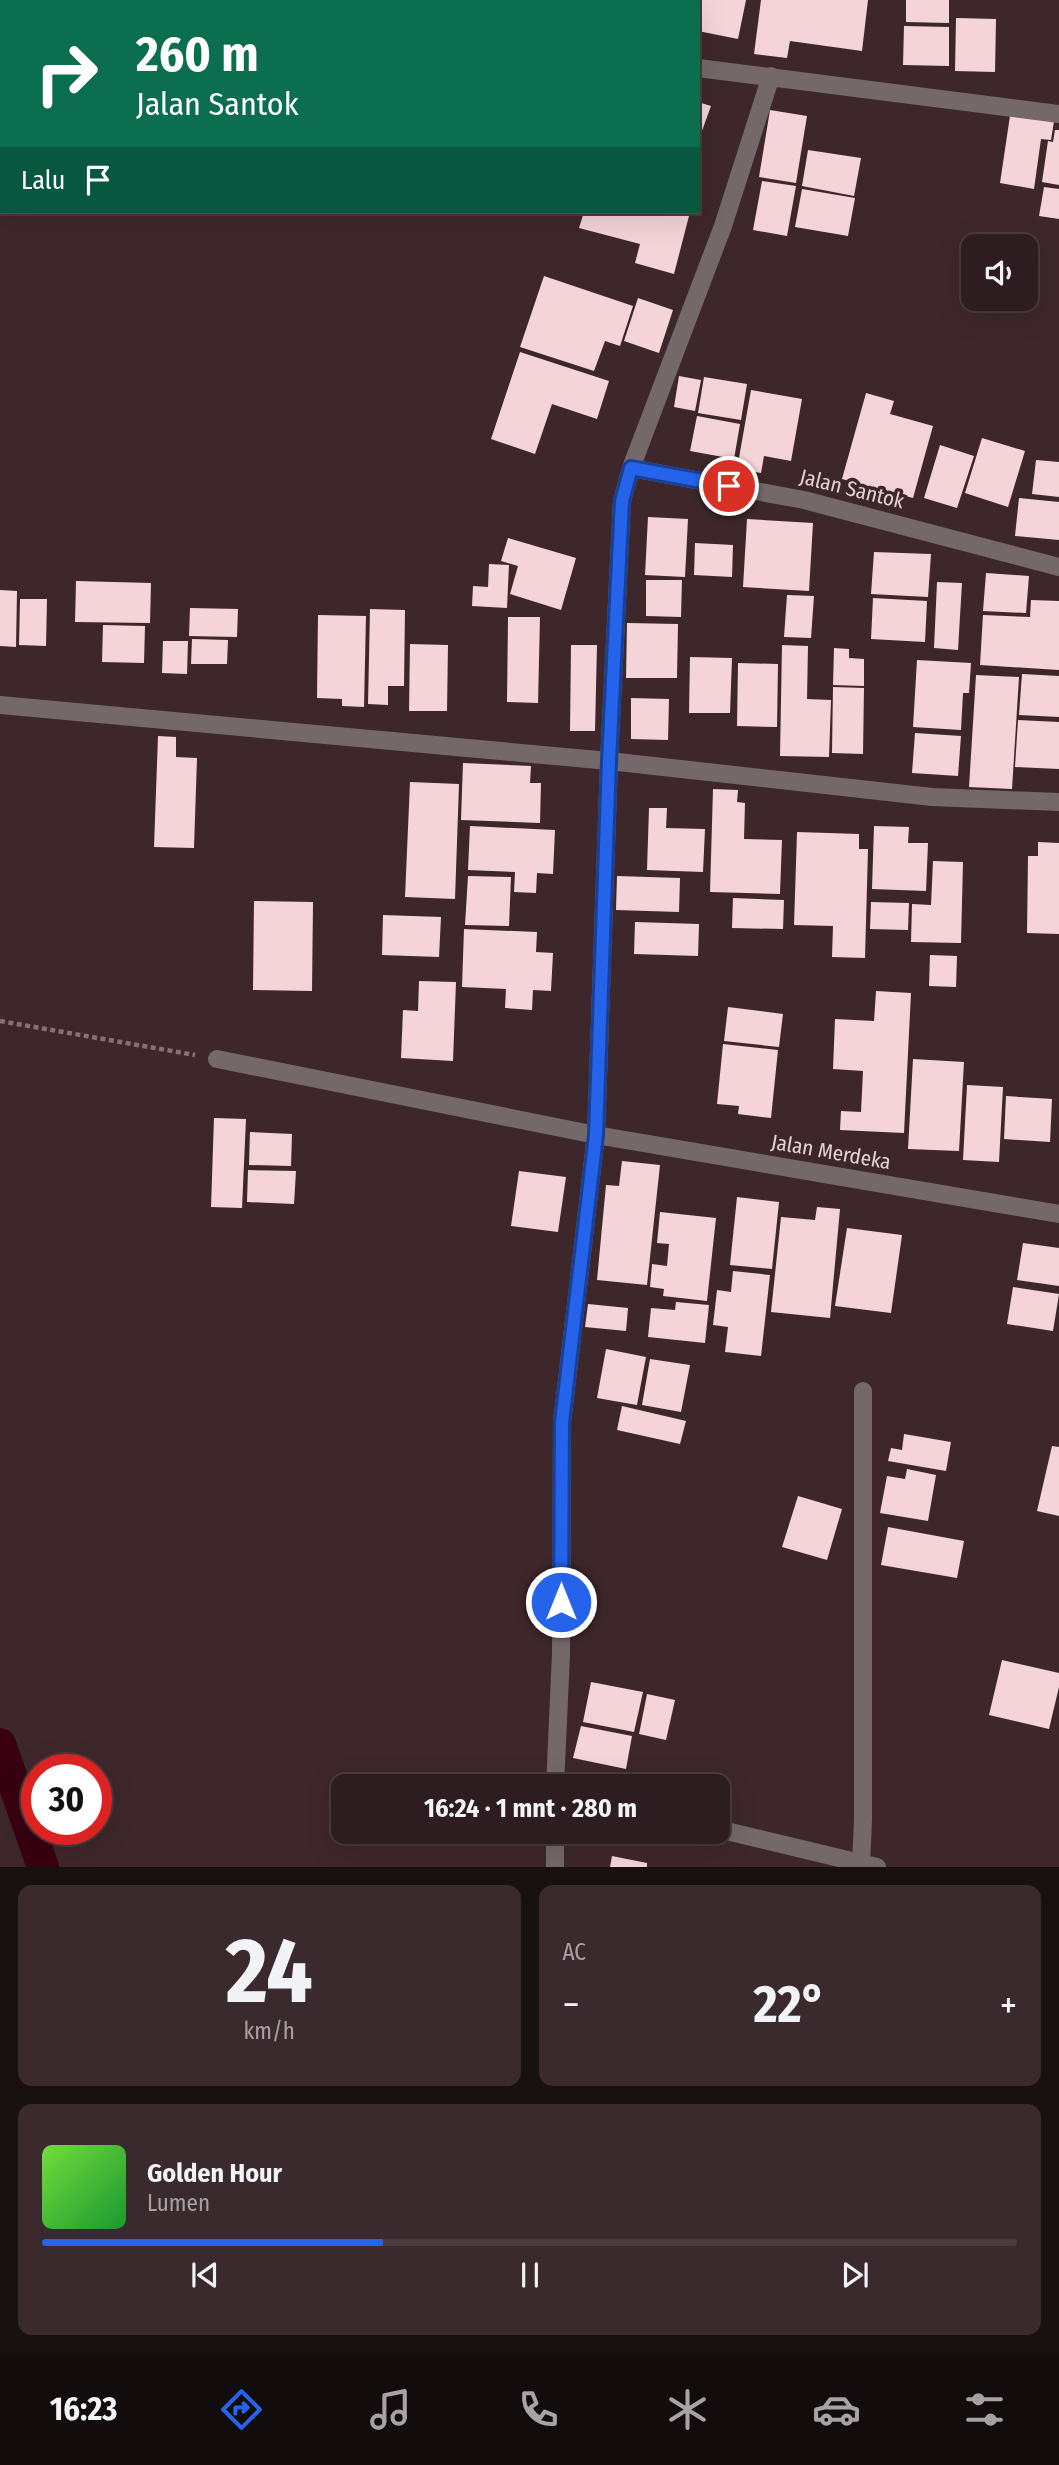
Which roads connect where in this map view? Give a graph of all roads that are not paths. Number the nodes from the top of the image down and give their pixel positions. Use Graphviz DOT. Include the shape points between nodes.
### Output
graph roads {
  1 [pos="700,68"];
  2 [pos="771,76"];
  3 [pos="1059,114"];
  4 [pos="631,468"];
  5 [pos="1059,567"];
  6 [pos="0,705"];
  7 [pos="609,761"];
  8 [pos="1059,802"];
  9 [pos="217,1059"];
  10 [pos="596,1135"];
  11 [pos="1059,1214"];
  12 [pos="863,1391"];
  13 [pos="556,1774"];
  14 [pos="730,1832"];
  15 [pos="555,1844"];
  16 [pos="867,1865"];
  17 [pos="555,1867"];
  1 -- 2 [label="street"];
  2 -- 3 [label="street"];
  2 -- 4 [label="street" via="723,226"];
  4 -- 5 [label="street, Jalan Santok" via="804,500"];
  4 -- 7 [label="street" via="622,501"];
  6 -- 7 [label="street"];
  7 -- 8 [label="street" via="932,797"];
  7 -- 10 [label="street"];
  9 -- 10 [label="street, Jalan Merdeka"];
  10 -- 11 [label="street, Jalan Merdeka"];
  10 -- 13 [label="street" via="562,1422"];
  12 -- 16 [label="street" via="863,1820"];
  14 -- 16 [label="street"];
  15 -- 17 [label="street"];
}
